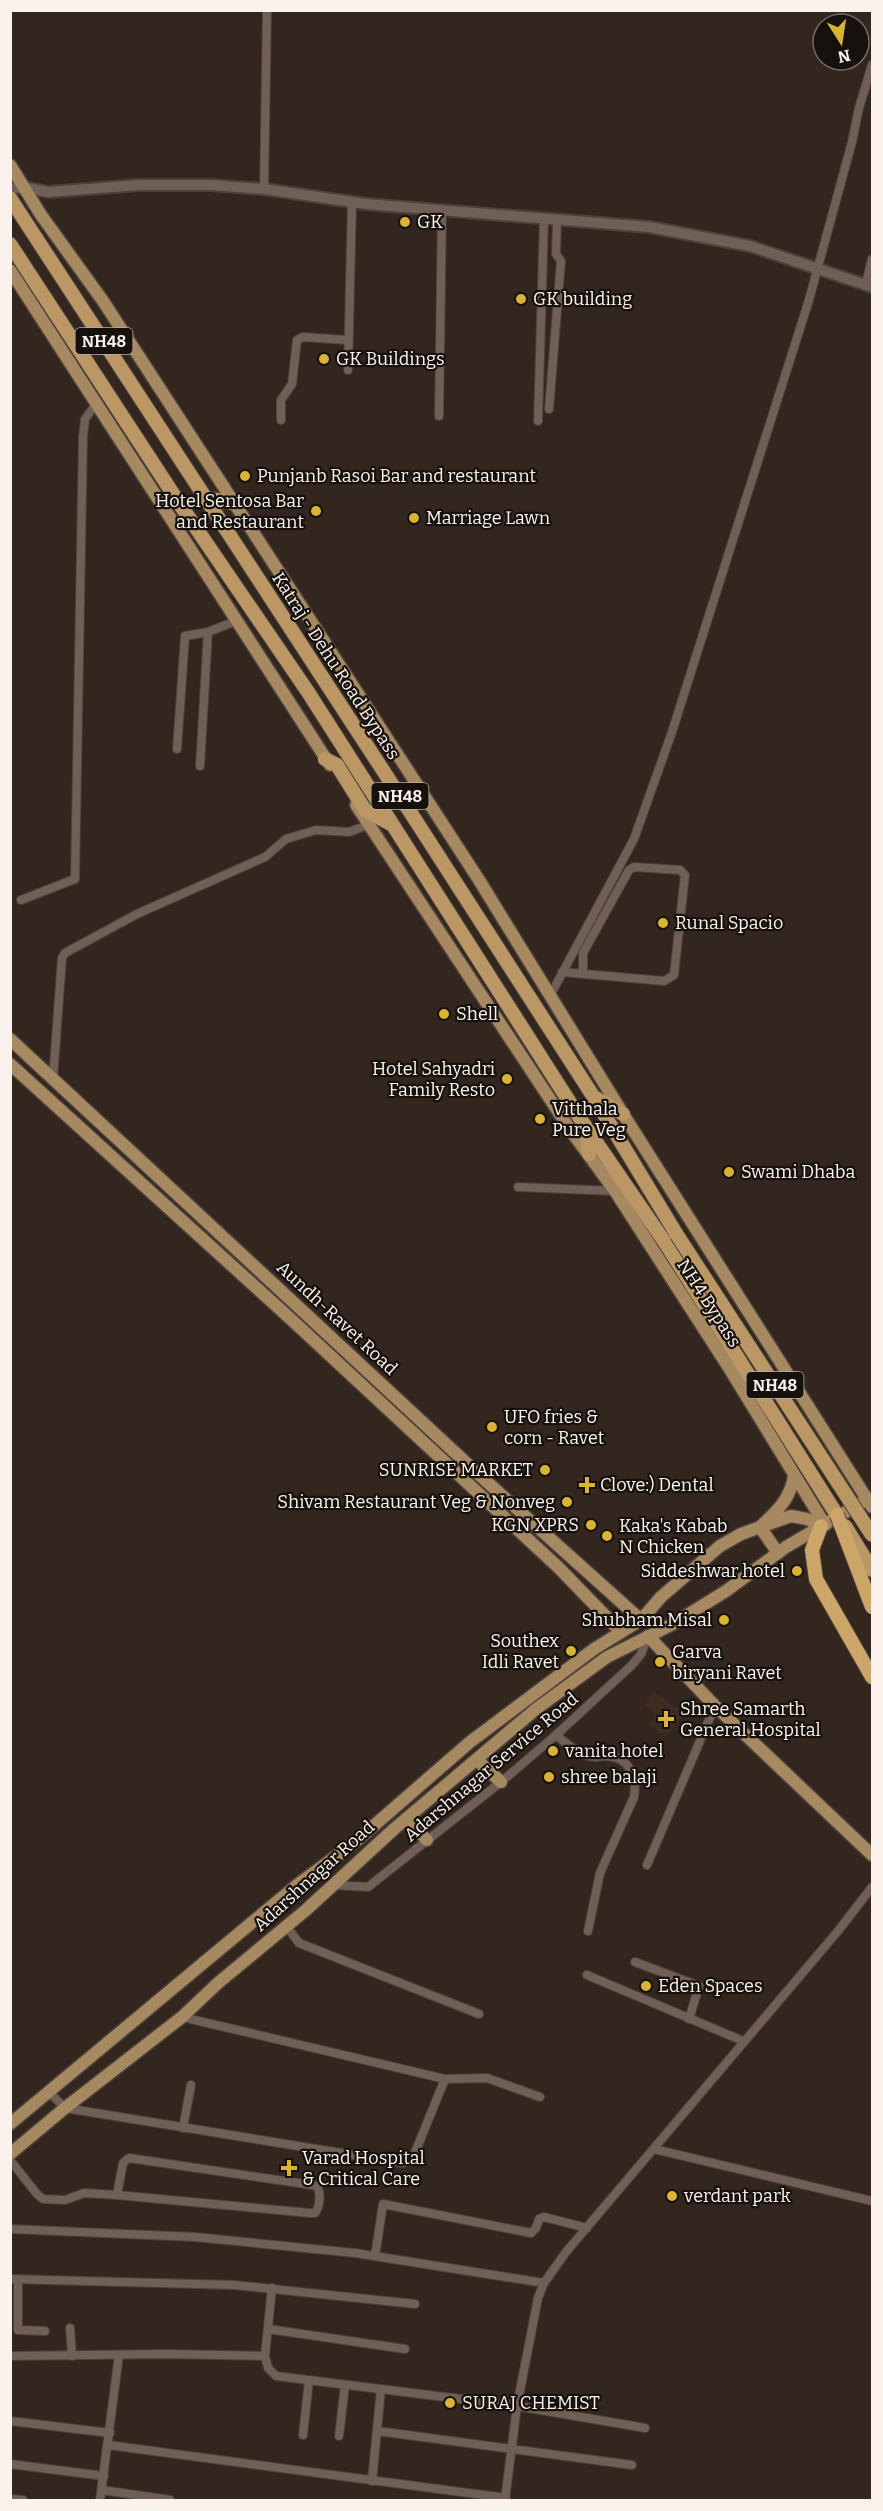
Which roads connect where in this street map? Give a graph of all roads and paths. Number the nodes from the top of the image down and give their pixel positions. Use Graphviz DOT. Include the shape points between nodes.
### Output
graph roads {
  1 [pos="267,10"];
  2 [pos="873,65"];
  3 [pos="10,165"];
  4 [pos="24,187"];
  5 [pos="10,189"];
  6 [pos="264,189"];
  7 [pos="10,198"];
  8 [pos="352,202"];
  9 [pos="442,211"];
  10 [pos="544,220"];
  11 [pos="557,220"];
  12 [pos="10,244"];
  13 [pos="873,259"];
  14 [pos="819,268"];
  15 [pos="10,270"];
  16 [pos="869,285"];
  17 [pos="347,340"];
  18 [pos="348,370"];
  19 [pos="96,404"];
  20 [pos="549,409"];
  21 [pos="439,416"];
  22 [pos="280,420"];
  23 [pos="538,421"];
  24 [pos="206,498"];
  25 [pos="233,503"];
  26 [pos="236,621"];
  27 [pos="208,632"];
  28 [pos="177,749"];
  29 [pos="325,759"];
  30 [pos="200,766"];
  31 [pos="368,825"];
  32 [pos="393,825"];
  33 [pos="21,900"];
  34 [pos="562,972"];
  35 [pos="583,974"];
  36 [pos="551,994"];
  37 [pos="10,1039"];
  38 [pos="10,1064"];
  39 [pos="53,1079"];
  40 [pos="593,1096"];
  41 [pos="623,1114"];
  42 [pos="597,1158"];
  43 [pos="518,1187"];
  44 [pos="615,1191"];
  45 [pos="672,1240"];
  46 [pos="794,1476"];
  47 [pos="871,1501"];
  48 [pos="837,1515"];
  49 [pos="823,1526"];
  50 [pos="760,1527"];
  51 [pos="873,1535"];
  52 [pos="778,1553"];
  53 [pos="873,1570"];
  54 [pos="873,1607"];
  55 [pos="641,1620"];
  56 [pos="621,1632"];
  57 [pos="648,1636"];
  58 [pos="873,1677"];
  59 [pos="715,1706"];
  60 [pos="556,1736"];
  61 [pos="477,1760"];
  62 [pos="501,1782"];
  63 [pos="406,1819"];
  64 [pos="427,1840"];
  65 [pos="873,1855"];
  66 [pos="647,1865"];
  67 [pos="332,1884"];
  68 [pos="873,1887"];
  69 [pos="287,1927"];
  70 [pos="588,1931"];
  71 [pos="635,1962"];
  72 [pos="587,1975"];
  73 [pos="479,2014"];
  74 [pos="182,2017"];
  75 [pos="689,2019"];
  76 [pos="743,2041"];
  77 [pos="445,2079"];
  78 [pos="190,2085"];
  79 [pos="49,2092"];
  80 [pos="540,2097"];
  81 [pos="64,2108"];
  82 [pos="10,2124"];
  83 [pos="183,2128"];
  84 [pos="654,2149"];
  85 [pos="10,2154"];
  86 [pos="10,2160"];
  87 [pos="117,2195"];
  88 [pos="873,2201"];
  89 [pos="587,2228"];
  90 [pos="10,2229"];
  91 [pos="375,2256"];
  92 [pos="14,2279"];
  93 [pos="544,2283"];
  94 [pos="272,2288"];
  95 [pos="415,2304"];
  96 [pos="70,2328"];
  97 [pos="268,2329"];
  98 [pos="45,2331"];
  99 [pos="405,2349"];
  100 [pos="119,2355"];
  101 [pos="10,2356"];
  102 [pos="72,2356"];
  103 [pos="265,2356"];
  104 [pos="309,2380"];
  105 [pos="345,2385"];
  106 [pos="381,2389"];
  107 [pos="517,2406"];
  108 [pos="10,2421"];
  109 [pos="645,2428"];
  110 [pos="377,2431"];
  111 [pos="110,2433"];
  112 [pos="303,2434"];
  113 [pos="339,2436"];
  114 [pos="108,2445"];
  115 [pos="512,2449"];
  116 [pos="10,2464"];
  117 [pos="632,2465"];
  118 [pos="104,2476"];
  119 [pos="372,2481"];
  120 [pos="102,2490"];
  121 [pos="10,2499"];
  122 [pos="506,2499"];
  123 [pos="23,2500"];
  124 [pos="100,2500"];
  125 [pos="170,2500"];
  1 -- 6 [label="street"];
  2 -- 14 [label="street"];
  3 -- 4 [label="main road"];
  4 -- 5 [label="main road"];
  4 -- 6 [label="main road" via="48,192 139,185"];
  4 -- 25 [label="main road" via="103,301"];
  6 -- 8 [label="main road"];
  7 -- 24 [label="highway, NH48"];
  8 -- 9 [label="main road"];
  8 -- 17 [label="street"];
  9 -- 10 [label="main road"];
  9 -- 21 [label="street"];
  10 -- 11 [label="main road"];
  10 -- 23 [label="street"];
  11 -- 14 [label="main road" via="649,227 704,237 750,246"];
  11 -- 20 [label="street" via="556,254 561,261"];
  12 -- 32 [label="highway, NH48"];
  13 -- 16 [label="street"];
  14 -- 16 [label="main road"];
  14 -- 34 [label="street" via="672,732 634,839"];
  15 -- 19 [label="main road, NH4 Bypass"];
  17 -- 18 [label="street"];
  17 -- 22 [label="street" via="297,340 292,384 281,400"];
  19 -- 26 [label="main road, NH4 Bypass"];
  19 -- 33 [label="street" via="85,419 83,437 75,879"];
  24 -- 25 [label="highway"];
  24 -- 40 [label="highway, Katraj - Dehu Road Bypass / NH48"];
  25 -- 36 [label="main road"];
  26 -- 27 [label="street"];
  26 -- 29 [label="main road, NH4 Bypass"];
  27 -- 28 [label="street" via="184,636"];
  27 -- 30 [label="street"];
  29 -- 31 [label="main road, NH4 Bypass"];
  29 -- 32 [label="highway" via="337,765 365,810"];
  31 -- 39 [label="street" via="349,832 316,830 286,839 265,857 137,914 65,952"];
  31 -- 42 [label="main road, NH4 Bypass" via="564,1121"];
  32 -- 42 [label="highway, NH48" via="586,1128"];
  34 -- 35 [label="street"];
  34 -- 36 [label="street"];
  35 -- 35 [label="street" via="664,981 675,975 685,875 680,870 628,870 584,953"];
  36 -- 41 [label="main road"];
  37 -- 39 [label="main road, Aundh-Ravet Road"];
  38 -- 56 [label="main road, Aundh-Ravet Road" via="559,1568"];
  39 -- 55 [label="main road, Aundh-Ravet Road"];
  40 -- 41 [label="highway"];
  40 -- 45 [label="highway, NH48"];
  41 -- 47 [label="main road"];
  42 -- 44 [label="main road, NH4 Bypass"];
  42 -- 45 [label="highway, NH48"];
  43 -- 44 [label="street"];
  44 -- 46 [label="main road, NH4 Bypass" via="732,1371"];
  45 -- 48 [label="highway, NH48"];
  45 -- 51 [label="highway, NH48, bridge"];
  46 -- 49 [label="main road, NH4 Bypass"];
  46 -- 50 [label="main road" via="782,1506"];
  47 -- 49 [label="main road, Adarshnagar Road"];
  48 -- 53 [label="highway, NH48, bridge"];
  48 -- 54 [label="highway, bridge"];
  49 -- 50 [label="main road" via="791,1516"];
  49 -- 52 [label="main road, Adarshnagar Road"];
  49 -- 58 [label="highway" via="812,1550 816,1580"];
  50 -- 52 [label="main road"];
  50 -- 55 [label="main road" via="720,1546 661,1597"];
  52 -- 57 [label="main road, Adarshnagar Road" via="726,1591"];
  55 -- 56 [label="main road, Adarshnagar Road"];
  56 -- 79 [label="main road, Adarshnagar Road" via="471,1742"];
  57 -- 59 [label="main road"];
  57 -- 60 [label="street, Adarshnagar Service Road" via="632,1665"];
  57 -- 61 [label="main road, Adarshnagar Road" via="607,1657"];
  59 -- 65 [label="main road"];
  59 -- 66 [label="street"];
  60 -- 62 [label="street, Adarshnagar Service Road"];
  60 -- 70 [label="street" via="580,1753 609,1756 626,1764 635,1785 600,1873"];
  61 -- 62 [label="main road"];
  61 -- 63 [label="main road, Adarshnagar Road"];
  62 -- 64 [label="street, Adarshnagar Service Road"];
  63 -- 64 [label="main road"];
  63 -- 67 [label="main road, Adarshnagar Road"];
  64 -- 67 [label="street, Adarshnagar Service Road" via="368,1887"];
  67 -- 69 [label="main road, Adarshnagar Road"];
  68 -- 76 [label="street"];
  69 -- 73 [label="street" via="299,1943"];
  69 -- 74 [label="main road, Adarshnagar Road"];
  71 -- 75 [label="street" via="699,1986"];
  72 -- 75 [label="street"];
  74 -- 77 [label="street"];
  74 -- 81 [label="main road, Adarshnagar Road"];
  75 -- 76 [label="street"];
  76 -- 84 [label="street"];
  77 -- 80 [label="street" via="487,2078"];
  77 -- 83 [label="street" via="414,2155 402,2163"];
  78 -- 83 [label="street"];
  79 -- 81 [label="street"];
  79 -- 82 [label="main road, Adarshnagar Road"];
  81 -- 83 [label="street"];
  81 -- 85 [label="main road, Adarshnagar Road"];
  84 -- 88 [label="street"];
  84 -- 89 [label="street"];
  86 -- 87 [label="street" via="43,2199 64,2200 84,2193"];
  87 -- 87 [label="street" via="123,2163 129,2158 312,2185 319,2190 315,2213"];
  89 -- 91 [label="street" via="544,2217 531,2233 383,2204"];
  89 -- 93 [label="street"];
  90 -- 91 [label="street" via="195,2237"];
  91 -- 93 [label="street"];
  92 -- 94 [label="street"];
  92 -- 98 [label="street" via="18,2330"];
  93 -- 107 [label="street" via="533,2318"];
  94 -- 95 [label="street"];
  94 -- 97 [label="street"];
  96 -- 102 [label="street"];
  97 -- 99 [label="street"];
  97 -- 103 [label="street"];
  100 -- 102 [label="street"];
  100 -- 103 [label="street"];
  100 -- 111 [label="street"];
  101 -- 102 [label="street"];
  103 -- 104 [label="street" via="268,2368 276,2376"];
  104 -- 105 [label="street"];
  104 -- 112 [label="street"];
  105 -- 106 [label="street"];
  105 -- 113 [label="street"];
  106 -- 107 [label="street"];
  106 -- 110 [label="street"];
  107 -- 109 [label="street"];
  107 -- 115 [label="street"];
  108 -- 111 [label="street"];
  110 -- 115 [label="street"];
  110 -- 119 [label="street"];
  111 -- 114 [label="street"];
  114 -- 118 [label="street"];
  114 -- 119 [label="street"];
  115 -- 117 [label="street"];
  115 -- 122 [label="street"];
  116 -- 118 [label="street"];
  118 -- 120 [label="street"];
  119 -- 122 [label="street"];
  120 -- 124 [label="street"];
  120 -- 125 [label="street"];
  121 -- 123 [label="street"];
}
